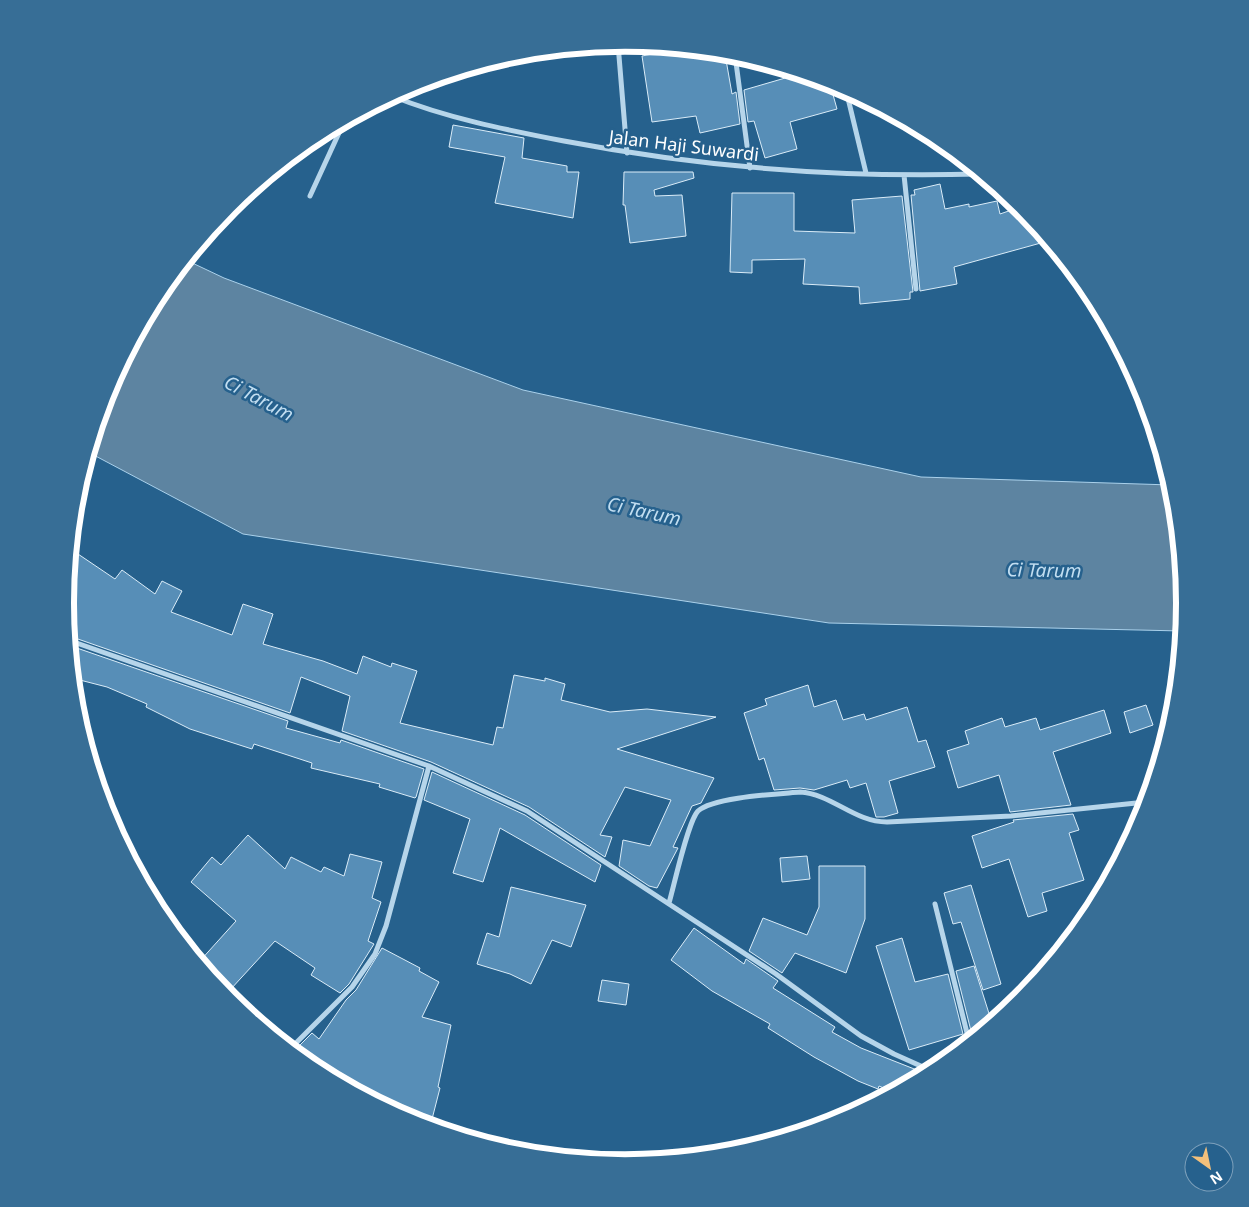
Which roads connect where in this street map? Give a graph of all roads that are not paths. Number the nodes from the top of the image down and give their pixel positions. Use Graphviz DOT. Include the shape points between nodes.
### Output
graph roads {
  1 [pos="619,52"];
  2 [pos="736,64"];
  3 [pos="403,99"];
  4 [pos="848,100"];
  5 [pos="339,132"];
  6 [pos="627,153"];
  7 [pos="750,168"];
  8 [pos="866,173"];
  9 [pos="970,174"];
  10 [pos="904,175"];
  11 [pos="310,196"];
  12 [pos="916,288"];
  13 [pos="75,643"];
  14 [pos="429,766"];
  15 [pos="1138,803"];
  16 [pos="669,903"];
  17 [pos="935,904"];
  18 [pos="967,1035"];
  19 [pos="294,1045"];
  20 [pos="923,1067"];
  1 -- 6 [label="street"];
  2 -- 7 [label="street"];
  3 -- 6 [label="street, Jalan Haji Suwardi" via="515,132"];
  4 -- 8 [label="street"];
  5 -- 11 [label="street"];
  6 -- 7 [label="street, Jalan Haji Suwardi"];
  7 -- 8 [label="street, Jalan Haji Suwardi"];
  8 -- 10 [label="street, Jalan Haji Suwardi"];
  9 -- 10 [label="street, Jalan Haji Suwardi"];
  10 -- 12 [label="street"];
  13 -- 14 [label="street"];
  14 -- 16 [label="street" via="527,811"];
  14 -- 19 [label="street" via="394,900 375,954 352,987"];
  15 -- 16 [label="street" via="1011,816 880,822 860,817 812,792 721,801 705,806 693,817"];
  16 -- 20 [label="street" via="776,974 861,1036"];
  17 -- 18 [label="street"];
}
